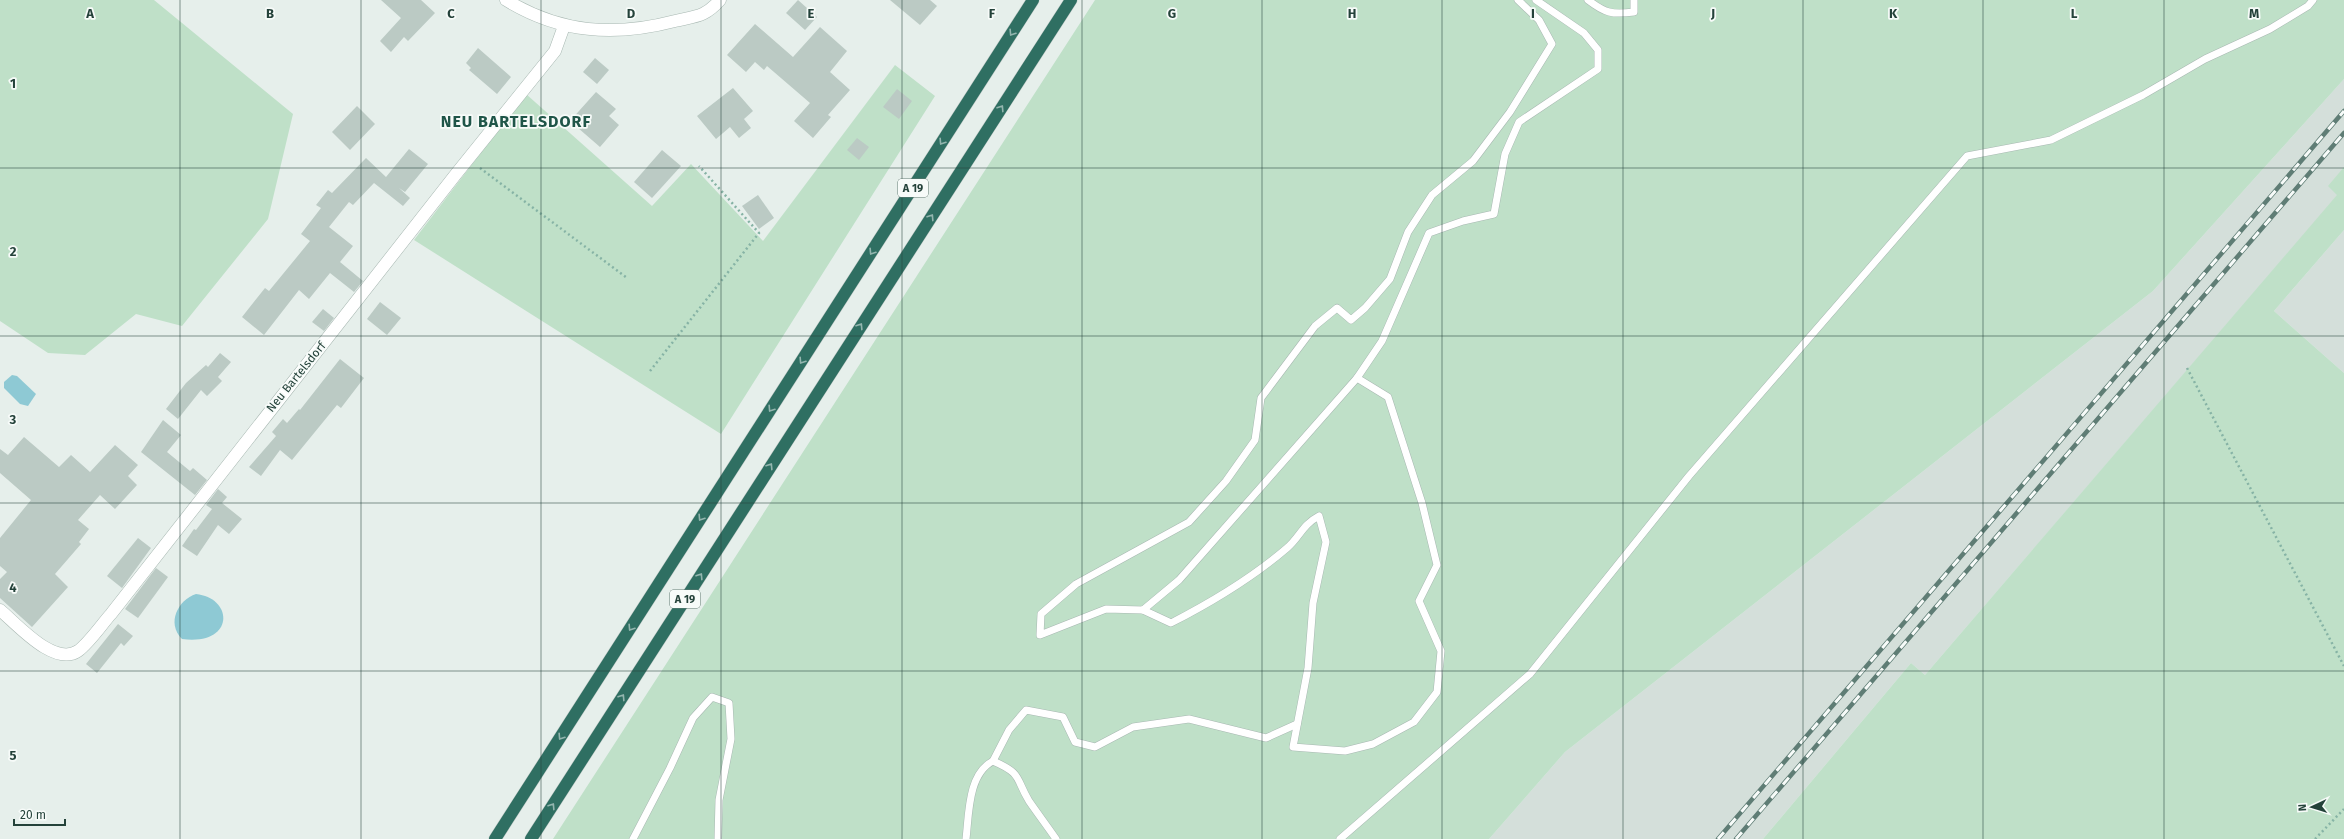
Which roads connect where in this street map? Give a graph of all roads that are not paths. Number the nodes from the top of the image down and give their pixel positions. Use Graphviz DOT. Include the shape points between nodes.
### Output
graph roads {
  1 [pos="506,0"];
  2 [pos="720,0"];
  3 [pos="1033,0"];
  4 [pos="1071,0"];
  5 [pos="1518,0"];
  6 [pos="1536,0"];
  7 [pos="1588,0"];
  8 [pos="1634,0"];
  9 [pos="2313,0"];
  10 [pos="564,26"];
  11 [pos="1357,378"];
  12 [pos="0,610"];
  13 [pos="1143,610"];
  14 [pos="1297,724"];
  15 [pos="993,761"];
  16 [pos="495,839"];
  17 [pos="531,839"];
  18 [pos="633,839"];
  19 [pos="718,839"];
  20 [pos="966,839"];
  21 [pos="1056,839"];
  22 [pos="1340,839"];
  1 -- 10 [label="street" via="530,15"];
  2 -- 10 [label="street" via="709,12 651,28 607,32"];
  3 -- 16 [label="highway, A 19, one-way"];
  17 -- 4 [label="highway, A 19, one-way"];
  5 -- 13 [label="lane" via="1539,20 1552,44 1510,112 1473,161 1432,195 1408,232 1390,279 1351,320 1337,308 1315,326 1261,398 1255,440 1226,482 1189,522 1076,584 1041,614 1040,635 1106,609"];
  6 -- 11 [label="lane" via="1584,33 1598,50 1598,69 1519,122 1505,154 1494,214 1429,233 1382,342"];
  7 -- 8 [label="lane" via="1614,15 1634,12"];
  9 -- 22 [label="lane" via="2308,6 2270,29 2205,58 2143,95 2051,140 1967,156 1689,476 1530,674"];
  10 -- 12 [label="street, Neu Bartelsdorf" via="555,51 111,614 77,652 62,655 47,650"];
  11 -- 13 [label="lane" via="1178,580"];
  11 -- 14 [label="lane" via="1388,397 1422,502 1437,565 1419,601 1441,651 1437,692 1414,722 1374,744 1345,751 1293,747"];
  13 -- 14 [label="lane" via="1171,623 1210,603 1289,547 1308,522 1319,516 1326,542 1313,603 1308,668"];
  14 -- 15 [label="lane" via="1266,738 1189,719 1133,727 1095,747 1075,742 1063,717 1026,710 1009,730"];
  15 -- 20 [label="lane" via="984,766 977,776"];
  15 -- 21 [label="lane" via="1007,767 1020,778 1028,799"];
  18 -- 19 [label="lane" via="693,718 712,697 729,703 731,739 719,800"];
}
